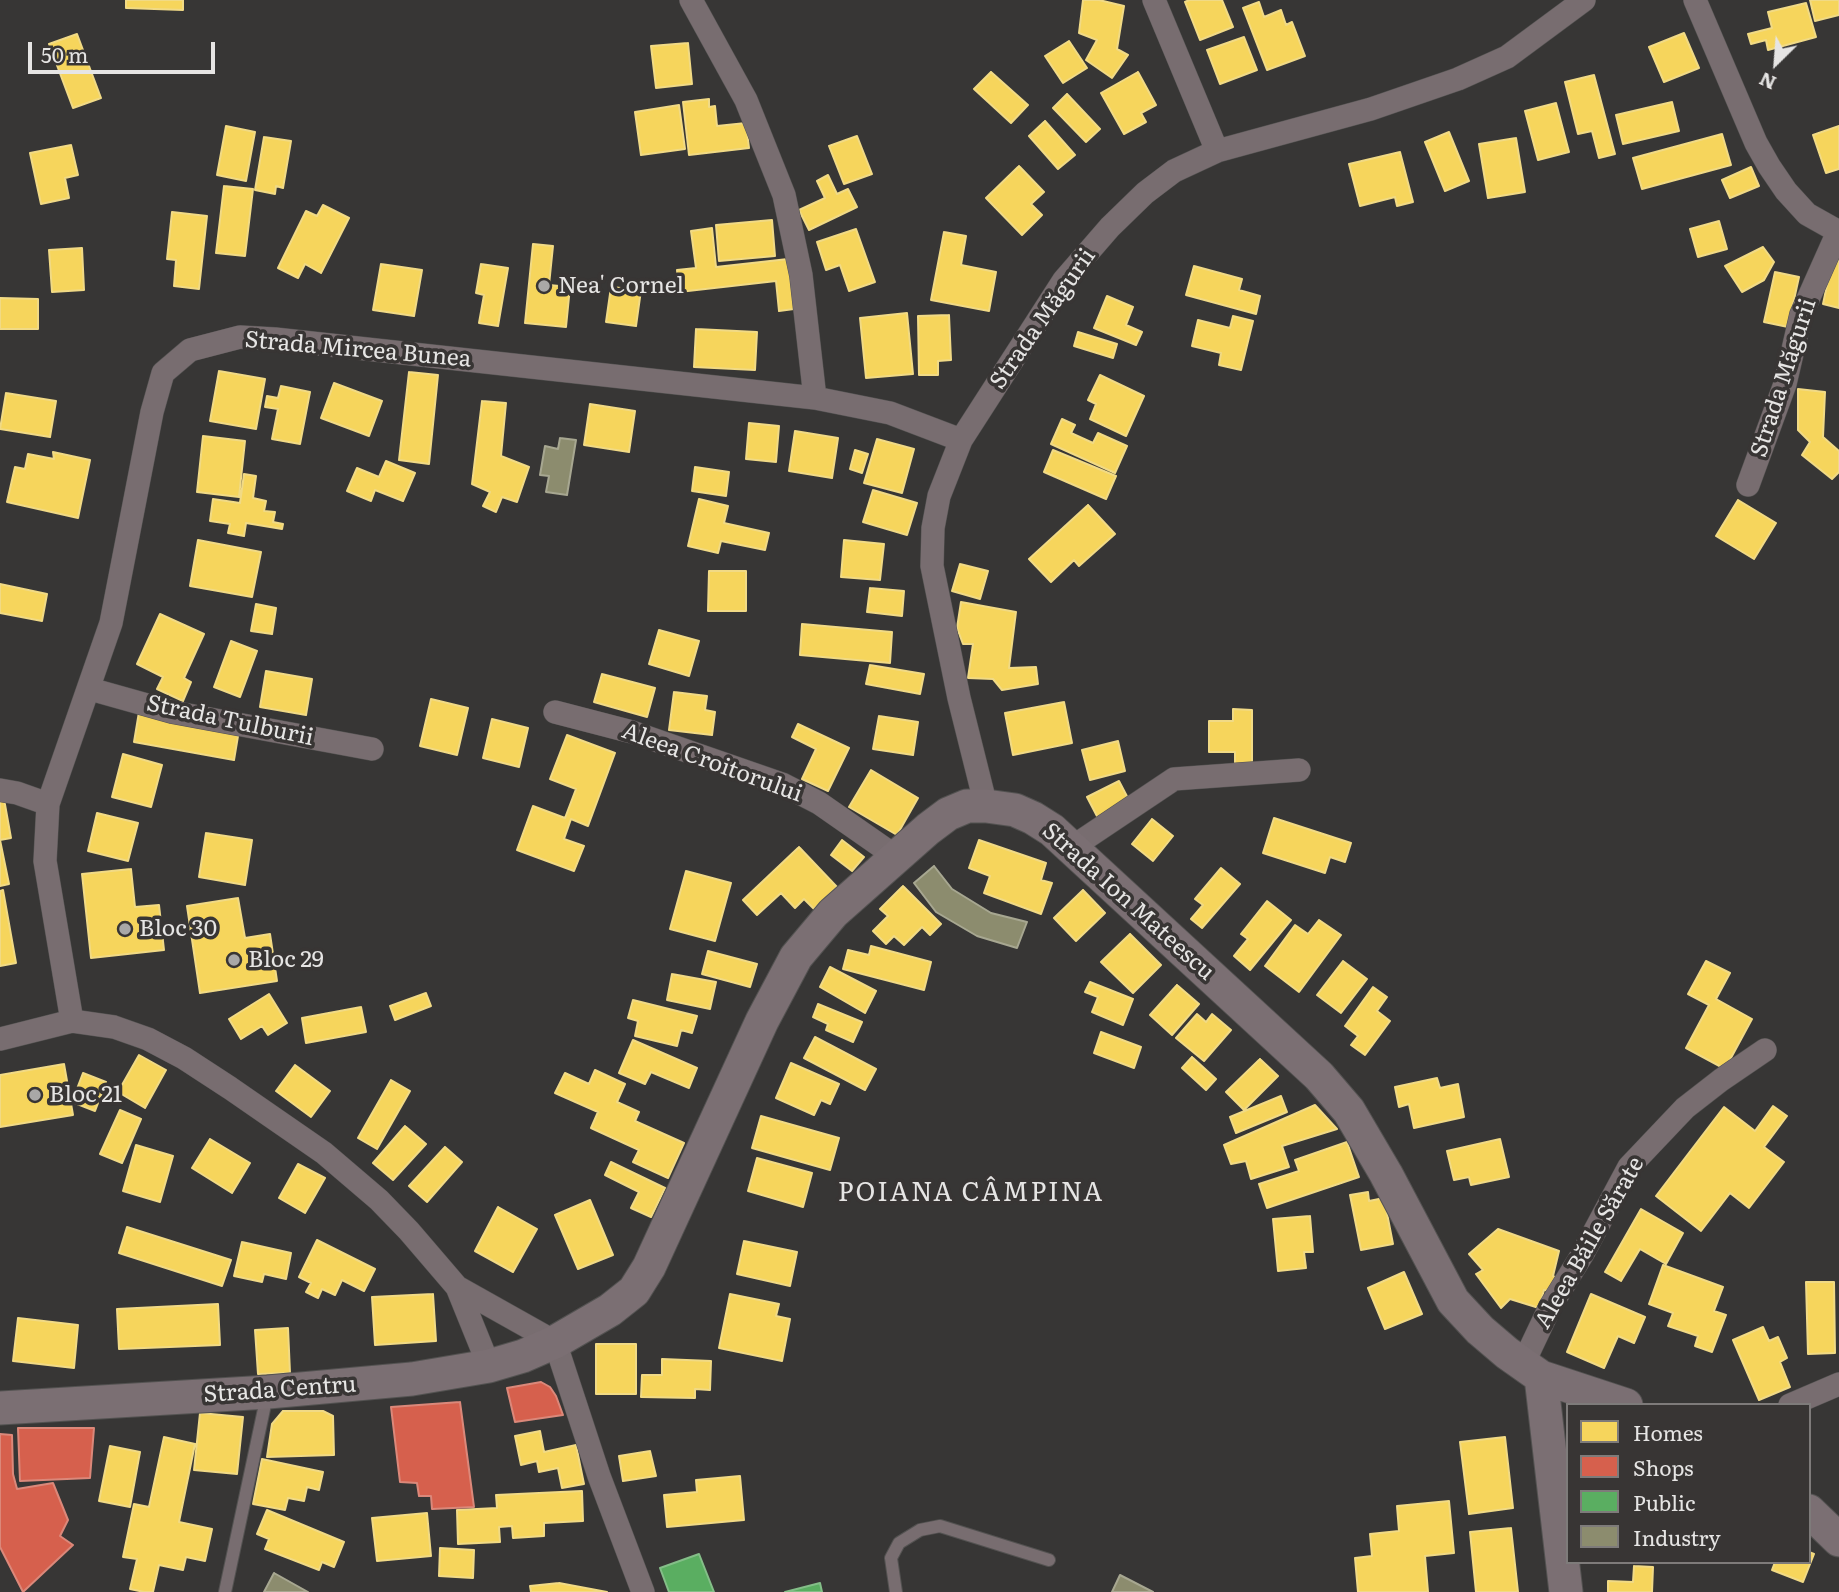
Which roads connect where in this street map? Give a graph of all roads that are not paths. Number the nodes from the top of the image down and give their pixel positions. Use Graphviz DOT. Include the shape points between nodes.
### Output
graph roads {
  1 [pos="691,0"];
  2 [pos="1154,0"];
  3 [pos="1584,0"];
  4 [pos="1695,0"];
  5 [pos="1217,151"];
  6 [pos="1838,232"];
  7 [pos="815,398"];
  8 [pos="961,440"];
  9 [pos="1748,485"];
  10 [pos="90,689"];
  11 [pos="555,712"];
  12 [pos="372,749"];
  13 [pos="1299,770"];
  14 [pos="0,790"];
  15 [pos="48,804"];
  16 [pos="986,806"];
  17 [pos="1071,848"];
  18 [pos="895,856"];
  19 [pos="72,1021"];
  20 [pos="0,1039"];
  21 [pos="1765,1050"];
  22 [pos="457,1287"];
  23 [pos="555,1342"];
  24 [pos="489,1366"];
  25 [pos="1532,1371"];
  26 [pos="1839,1384"];
  27 [pos="268,1392"];
  28 [pos="1620,1403"];
  29 [pos="1795,1403"];
  30 [pos="0,1408"];
  31 [pos="1811,1513"];
  32 [pos="1839,1540"];
  33 [pos="1049,1560"];
  34 [pos="225,1592"];
  35 [pos="643,1592"];
  36 [pos="896,1592"];
  37 [pos="1566,1592"];
  1 -- 7 [label="street" via="746,100 784,195 801,275"];
  2 -- 5 [label="street"];
  3 -- 5 [label="street, Strada Măgurii" via="1507,57 1458,79 1371,109"];
  4 -- 6 [label="street, Strada Măgurii" via="1769,166 1807,214"];
  5 -- 8 [label="street, Strada Măgurii" via="1174,171 1110,227 1064,280"];
  6 -- 9 [label="street, Strada Măgurii" via="1801,316 1785,384"];
  7 -- 8 [label="street, Strada Mircea Bunea" via="890,413"];
  7 -- 10 [label="street, Strada Mircea Bunea" via="275,339 240,337 190,349 163,373 111,623"];
  8 -- 16 [label="street, Strada Măgurii" via="939,496 932,566"];
  10 -- 12 [label="street, Strada Tulburii" via="172,712"];
  10 -- 15 [label="street, Strada Mircea Bunea"];
  11 -- 18 [label="street, Aleea Croitorului" via="632,732 782,784 819,803"];
  13 -- 17 [label="street" via="1174,779"];
  14 -- 15 [label="street"];
  15 -- 19 [label="street" via="46,862"];
  16 -- 17 [label="main road, Strada Ion Mateescu" via="1033,818"];
  16 -- 18 [label="main road, Strada Ion Mateescu" via="967,806 948,814"];
  17 -- 25 [label="main road, Strada Ion Mateescu" via="1319,1076 1349,1111 1453,1301 1480,1330"];
  18 -- 23 [label="main road, Strada Ion Mateescu" via="834,913 796,957 634,1291"];
  19 -- 20 [label="street"];
  19 -- 22 [label="street" via="114,1027 148,1039 230,1088 324,1153 379,1200"];
  21 -- 25 [label="street, Aleea Băile Sărate" via="1685,1108 1629,1167 1550,1307"];
  22 -- 23 [label="street"];
  22 -- 24 [label="street"];
  23 -- 24 [label="main road, Strada Centru"];
  23 -- 35 [label="street"];
  24 -- 27 [label="main road, Strada Centru" via="412,1379"];
  25 -- 28 [label="main road"];
  25 -- 37 [label="main road"];
  26 -- 29 [label="street"];
  27 -- 30 [label="main road, Strada Centru"];
  27 -- 34 [label="lane"];
  31 -- 32 [label="main road"];
  33 -- 36 [label="lane" via="940,1526 920,1530 899,1542 891,1558"];
}
